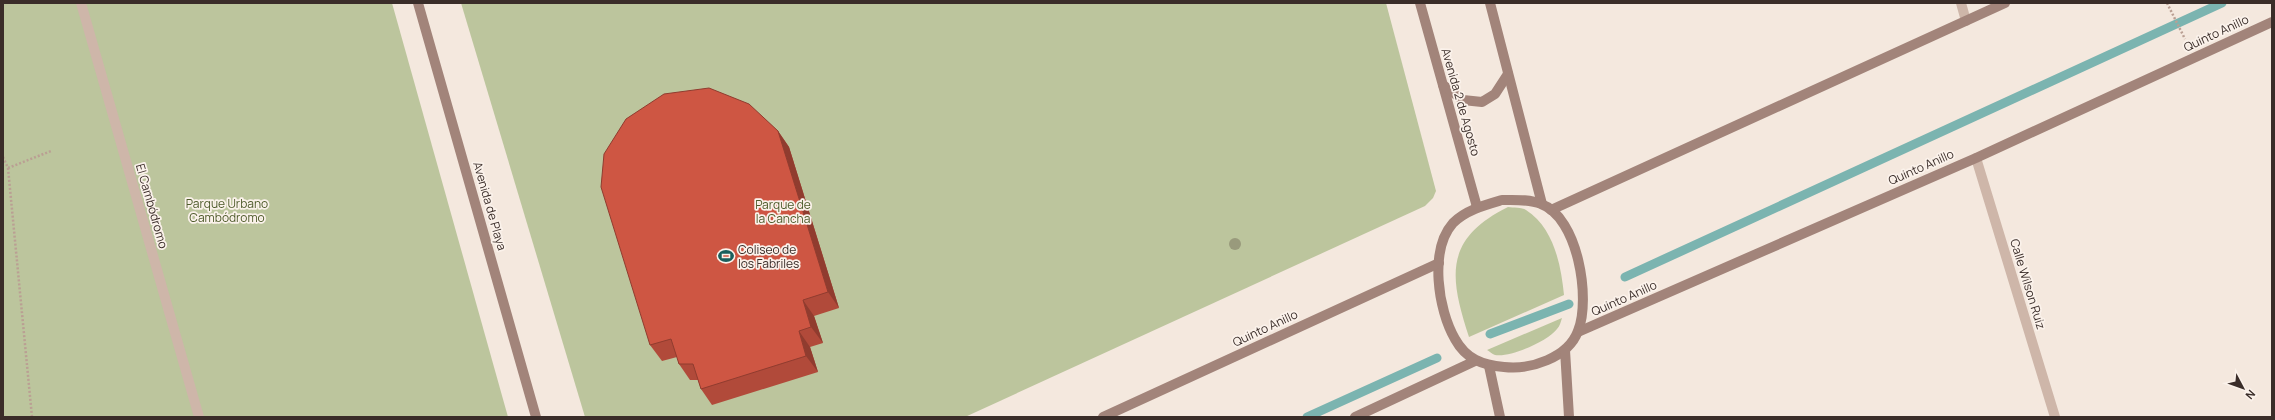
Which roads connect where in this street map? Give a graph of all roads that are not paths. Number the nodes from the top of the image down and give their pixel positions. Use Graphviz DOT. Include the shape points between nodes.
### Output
graph roads {
  1 [pos="81,3"];
  2 [pos="418,3"];
  3 [pos="1420,3"];
  4 [pos="1490,3"];
  5 [pos="1961,3"];
  6 [pos="2005,3"];
  7 [pos="1966,21"];
  8 [pos="2272,22"];
  9 [pos="1508,74"];
  10 [pos="1443,85"];
  11 [pos="1976,158"];
  12 [pos="1542,204"];
  13 [pos="1477,207"];
  14 [pos="1552,210"];
  15 [pos="1439,263"];
  16 [pos="1578,332"];
  17 [pos="1565,350"];
  18 [pos="1475,361"];
  19 [pos="1489,366"];
  20 [pos="199,417"];
  21 [pos="536,417"];
  22 [pos="1103,417"];
  23 [pos="1355,417"];
  24 [pos="1500,417"];
  25 [pos="1569,417"];
  26 [pos="2055,417"];
  1 -- 20 [label="street, El Cambódromo"];
  2 -- 21 [label="main road, Avenida de Playa"];
  3 -- 10 [label="main road, Avenida 2 de Agosto"];
  4 -- 9 [label="main road"];
  5 -- 7 [label="street"];
  6 -- 7 [label="main road"];
  7 -- 14 [label="main road"];
  8 -- 11 [label="main road, Quinto Anillo"];
  9 -- 10 [label="main road" via="1495,94 1482,102 1463,100"];
  9 -- 12 [label="main road"];
  10 -- 13 [label="main road, Avenida 2 de Agosto"];
  11 -- 16 [label="main road, Quinto Anillo"];
  11 -- 26 [label="street, Calle Wilson Ruiz"];
  12 -- 13 [label="main road" via="1502,200"];
  12 -- 14 [label="main road"];
  13 -- 15 [label="main road" via="1453,224 1440,249"];
  14 -- 16 [label="main road" via="1572,242 1580,266 1584,290"];
  15 -- 18 [label="main road" via="1438,275 1450,331 1460,348"];
  15 -- 22 [label="main road, Quinto Anillo"];
  16 -- 17 [label="main road"];
  17 -- 19 [label="main road" via="1541,363 1514,368"];
  17 -- 25 [label="main road"];
  18 -- 19 [label="main road"];
  18 -- 23 [label="main road"];
  19 -- 24 [label="main road"];
}
